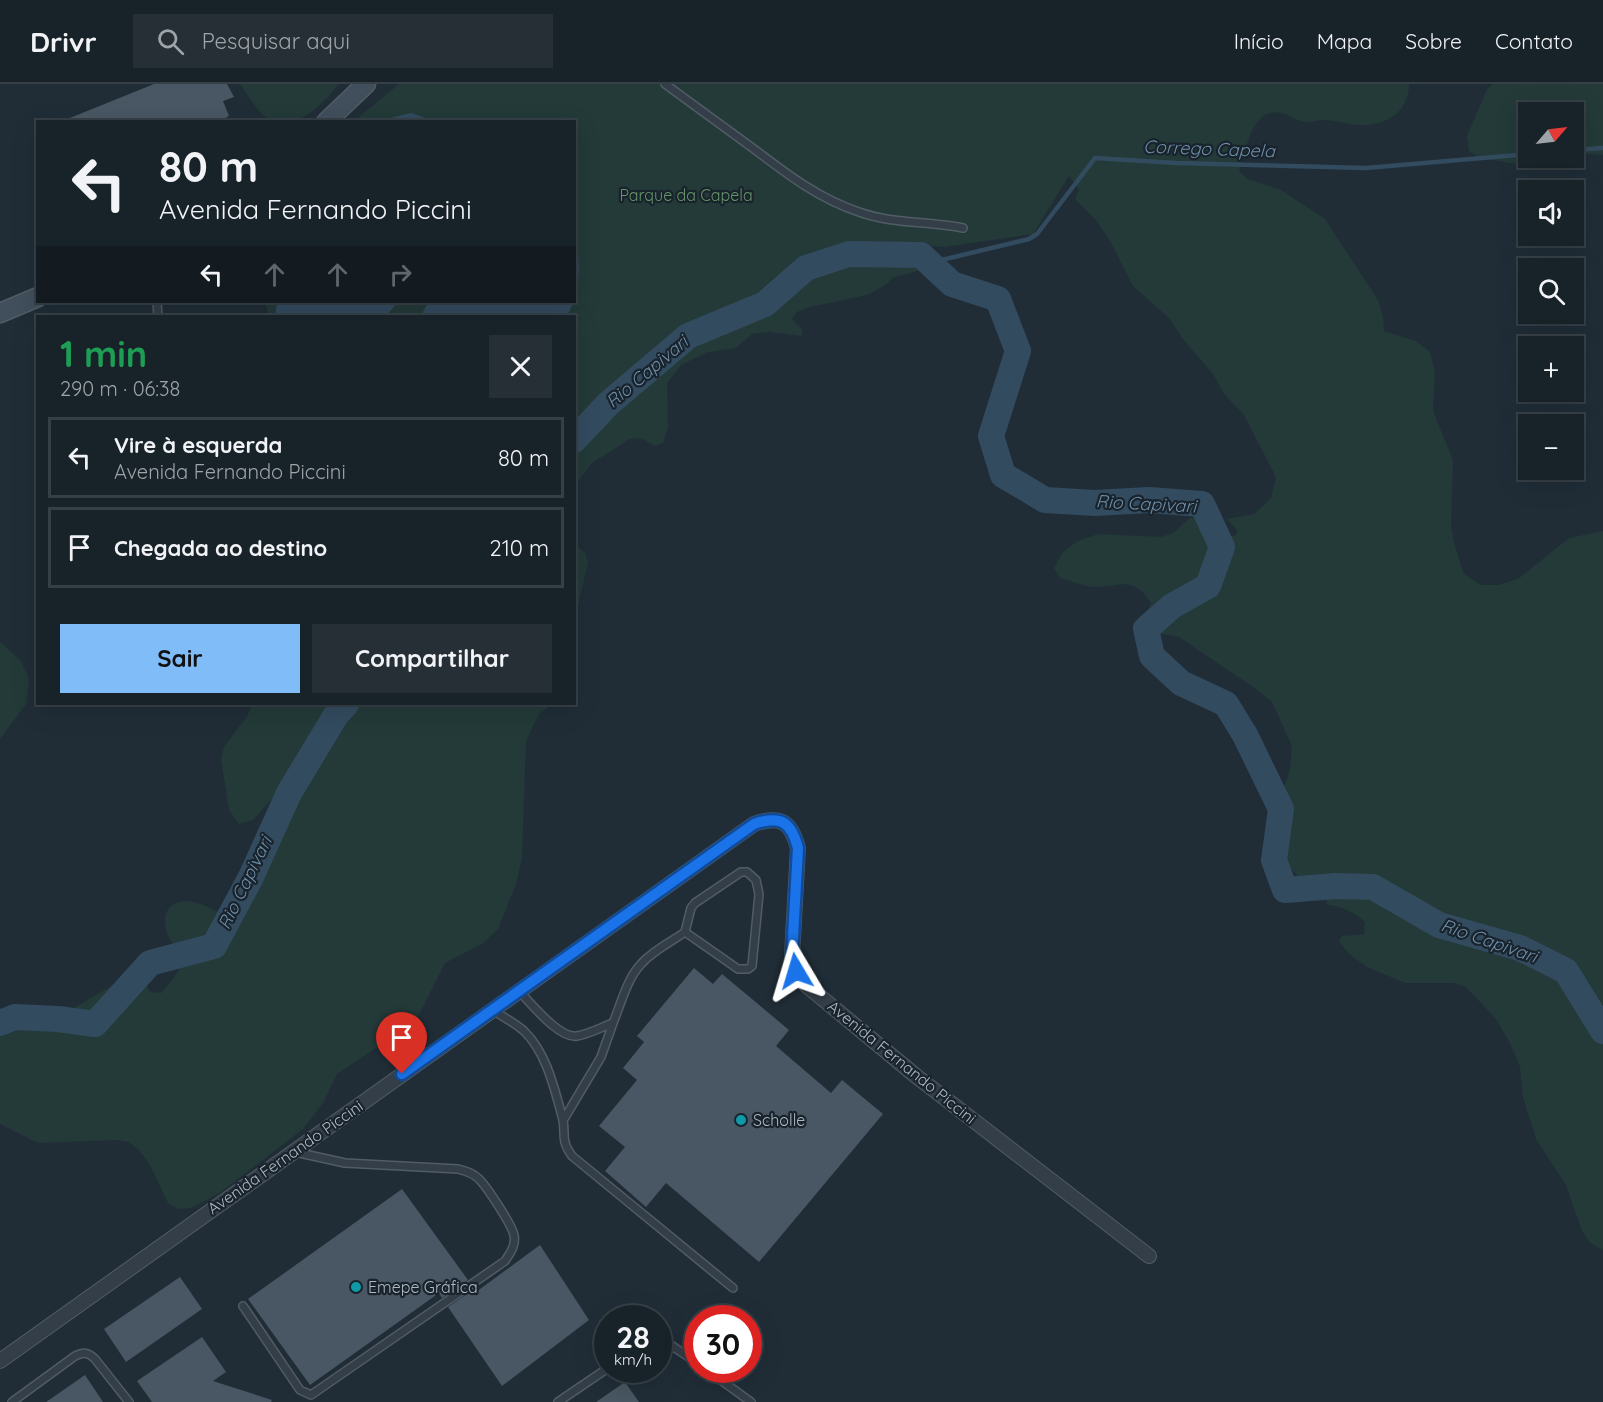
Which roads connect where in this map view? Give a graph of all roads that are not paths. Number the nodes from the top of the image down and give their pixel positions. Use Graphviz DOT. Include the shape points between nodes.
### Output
graph roads {
  1 [pos="366,84"];
  2 [pos="665,84"];
  3 [pos="328,120"];
  4 [pos="963,228"];
  5 [pos="36,298"];
  6 [pos="0,313"];
  7 [pos="685,932"];
  8 [pos="519,991"];
  9 [pos="493,1010"];
  10 [pos="613,1023"];
  11 [pos="564,1119"];
  12 [pos="292,1151"];
  13 [pos="1149,1257"];
  14 [pos="733,1288"];
  15 [pos="243,1306"];
  16 [pos="0,1361"];
  17 [pos="594,1378"];
  18 [pos="725,1383"];
  19 [pos="12,1402"];
  20 [pos="129,1402"];
  21 [pos="558,1402"];
  22 [pos="751,1402"];
  1 -- 3 [label="street"];
  2 -- 4 [label="lane" via="826,199 884,220"];
  5 -- 6 [label="street"];
  7 -- 7 [label="lane" via="691,908 700,898 741,872 756,880 759,894 754,962 748,969 738,969"];
  7 -- 10 [label="lane" via="640,964"];
  8 -- 9 [label="street, Avenida Fernando Piccini"];
  8 -- 10 [label="lane" via="568,1035 575,1037"];
  8 -- 13 [label="street, Avenida Fernando Piccini" via="754,824 770,819 784,822 794,832 798,848 792,955 796,971 806,985"];
  9 -- 11 [label="lane" via="523,1030 535,1044"];
  9 -- 12 [label="street, Avenida Fernando Piccini"];
  10 -- 11 [label="lane" via="601,1057"];
  11 -- 14 [label="lane" via="563,1138 572,1156"];
  12 -- 15 [label="lane" via="345,1163 458,1169 470,1173 480,1180 508,1223 514,1236 513,1250 505,1261 311,1395 300,1390"];
  12 -- 16 [label="street, Avenida Fernando Piccini"];
  17 -- 21 [label="lane"];
  18 -- 22 [label="lane"];
  19 -- 20 [label="lane" via="83,1353 95,1359"];
}
